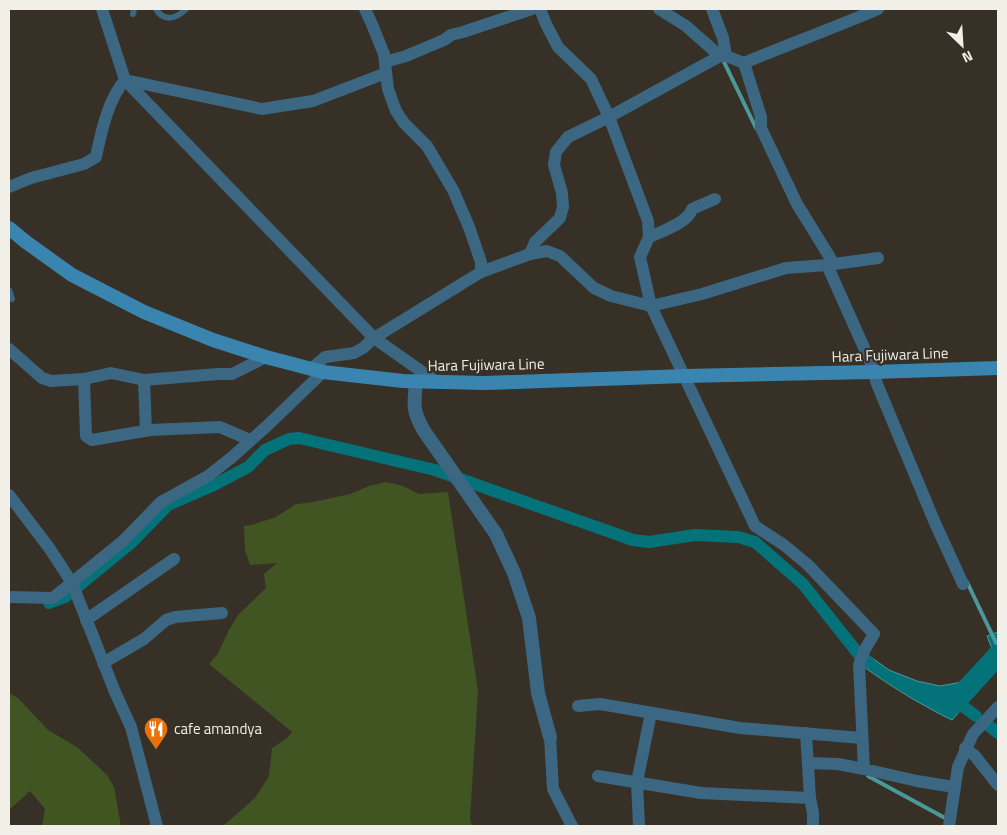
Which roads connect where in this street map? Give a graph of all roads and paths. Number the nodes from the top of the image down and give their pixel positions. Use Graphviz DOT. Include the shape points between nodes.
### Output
graph roads {
  1 [pos="102,9"];
  2 [pos="156,9"];
  3 [pos="186,9"];
  4 [pos="365,9"];
  5 [pos="532,9"];
  6 [pos="540,9"];
  7 [pos="659,9"];
  8 [pos="712,9"];
  9 [pos="878,9"];
  10 [pos="723,56"];
  11 [pos="744,63"];
  12 [pos="385,67"];
  13 [pos="125,80"];
  14 [pos="609,117"];
  15 [pos="9,187"];
  16 [pos="716,199"];
  17 [pos="9,228"];
  18 [pos="649,237"];
  19 [pos="530,254"];
  20 [pos="878,258"];
  21 [pos="831,265"];
  22 [pos="481,272"];
  23 [pos="9,290"];
  24 [pos="12,299"];
  25 [pos="651,306"];
  26 [pos="374,338"];
  27 [pos="9,349"];
  28 [pos="266,357"];
  29 [pos="998,368"];
  30 [pos="317,370"];
  31 [pos="873,372"];
  32 [pos="685,376"];
  33 [pos="84,379"];
  34 [pos="144,380"];
  35 [pos="416,382"];
  36 [pos="438,383"];
  37 [pos="146,431"];
  38 [pos="250,440"];
  39 [pos="9,495"];
  40 [pos="174,559"];
  41 [pos="72,583"];
  42 [pos="963,584"];
  43 [pos="9,597"];
  44 [pos="222,613"];
  45 [pos="86,620"];
  46 [pos="103,663"];
  47 [pos="578,706"];
  48 [pos="998,706"];
  49 [pos="651,713"];
  50 [pos="806,733"];
  51 [pos="550,737"];
  52 [pos="862,738"];
  53 [pos="966,748"];
  54 [pos="808,763"];
  55 [pos="864,769"];
  56 [pos="598,776"];
  57 [pos="637,782"];
  58 [pos="998,785"];
  59 [pos="954,787"];
  60 [pos="810,798"];
  61 [pos="157,826"];
  62 [pos="572,826"];
  63 [pos="639,826"];
  64 [pos="814,826"];
  65 [pos="949,826"];
  1 -- 13 [label="street"];
  2 -- 3 [label="lane" via="166,18 177,16"];
  4 -- 12 [label="street" via="384,54"];
  5 -- 12 [label="street" via="451,35"];
  6 -- 14 [label="street" via="558,47 591,80"];
  7 -- 10 [label="street"];
  8 -- 10 [label="street" via="723,38"];
  9 -- 11 [label="street"];
  10 -- 11 [label="street"];
  10 -- 14 [label="street"];
  11 -- 21 [label="street" via="761,128 797,204"];
  12 -- 13 [label="street" via="313,101 262,109"];
  12 -- 22 [label="street" via="396,112 427,146 454,190 481,262"];
  13 -- 15 [label="street" via="118,88 106,119 96,157 84,164"];
  13 -- 26 [label="street"];
  14 -- 18 [label="street" via="648,221"];
  14 -- 19 [label="street" via="568,137 556,152 554,165 563,207 560,218 535,242"];
  16 -- 18 [label="street" via="692,209 671,228"];
  17 -- 28 [label="main road, Hara Fujiwara Line" via="72,274 144,312"];
  18 -- 25 [label="street" via="640,257"];
  19 -- 22 [label="street"];
  19 -- 25 [label="street" via="547,251 560,256 594,288 611,296"];
  20 -- 21 [label="street"];
  21 -- 25 [label="street" via="786,268"];
  21 -- 31 [label="street"];
  22 -- 26 [label="street"];
  23 -- 24 [label="lane"];
  25 -- 32 [label="street"];
  26 -- 30 [label="street" via="354,353 325,357"];
  26 -- 36 [label="street"];
  27 -- 33 [label="street" via="42,378 52,381"];
  28 -- 30 [label="main road, Hara Fujiwara Line"];
  28 -- 34 [label="street" via="232,374"];
  29 -- 31 [label="main road, Hara Fujiwara Line"];
  30 -- 35 [label="main road, Hara Fujiwara Line"];
  30 -- 38 [label="street"];
  31 -- 32 [label="main road, Hara Fujiwara Line"];
  31 -- 42 [label="street"];
  32 -- 36 [label="main road, Hara Fujiwara Line"];
  32 -- 52 [label="street" via="755,526 784,544 808,565 874,634 858,665"];
  33 -- 34 [label="street" via="111,373"];
  33 -- 37 [label="street" via="86,436 92,440"];
  34 -- 37 [label="street"];
  35 -- 36 [label="main road, Hara Fujiwara Line"];
  35 -- 51 [label="street" via="414,409 417,418 496,534 514,574 529,618 538,693"];
  37 -- 38 [label="street" via="220,427"];
  38 -- 41 [label="street" via="208,476 161,502 123,541"];
  39 -- 41 [label="street"];
  40 -- 45 [label="street"];
  41 -- 43 [label="street" via="53,598"];
  41 -- 45 [label="street"];
  44 -- 46 [label="street" via="166,620 144,639"];
  45 -- 46 [label="street"];
  46 -- 61 [label="street" via="131,727"];
  47 -- 49 [label="street" via="600,704"];
  48 -- 53 [label="street" via="973,734"];
  49 -- 50 [label="street" via="740,728"];
  49 -- 57 [label="street"];
  50 -- 52 [label="street"];
  50 -- 54 [label="street"];
  51 -- 62 [label="street" via="553,789"];
  52 -- 55 [label="street"];
  53 -- 58 [label="street"];
  53 -- 59 [label="street"];
  54 -- 55 [label="street"];
  54 -- 60 [label="street"];
  55 -- 59 [label="street"];
  56 -- 57 [label="street"];
  57 -- 60 [label="street" via="701,793"];
  57 -- 63 [label="street"];
  59 -- 65 [label="street"];
  60 -- 64 [label="street"];
}
